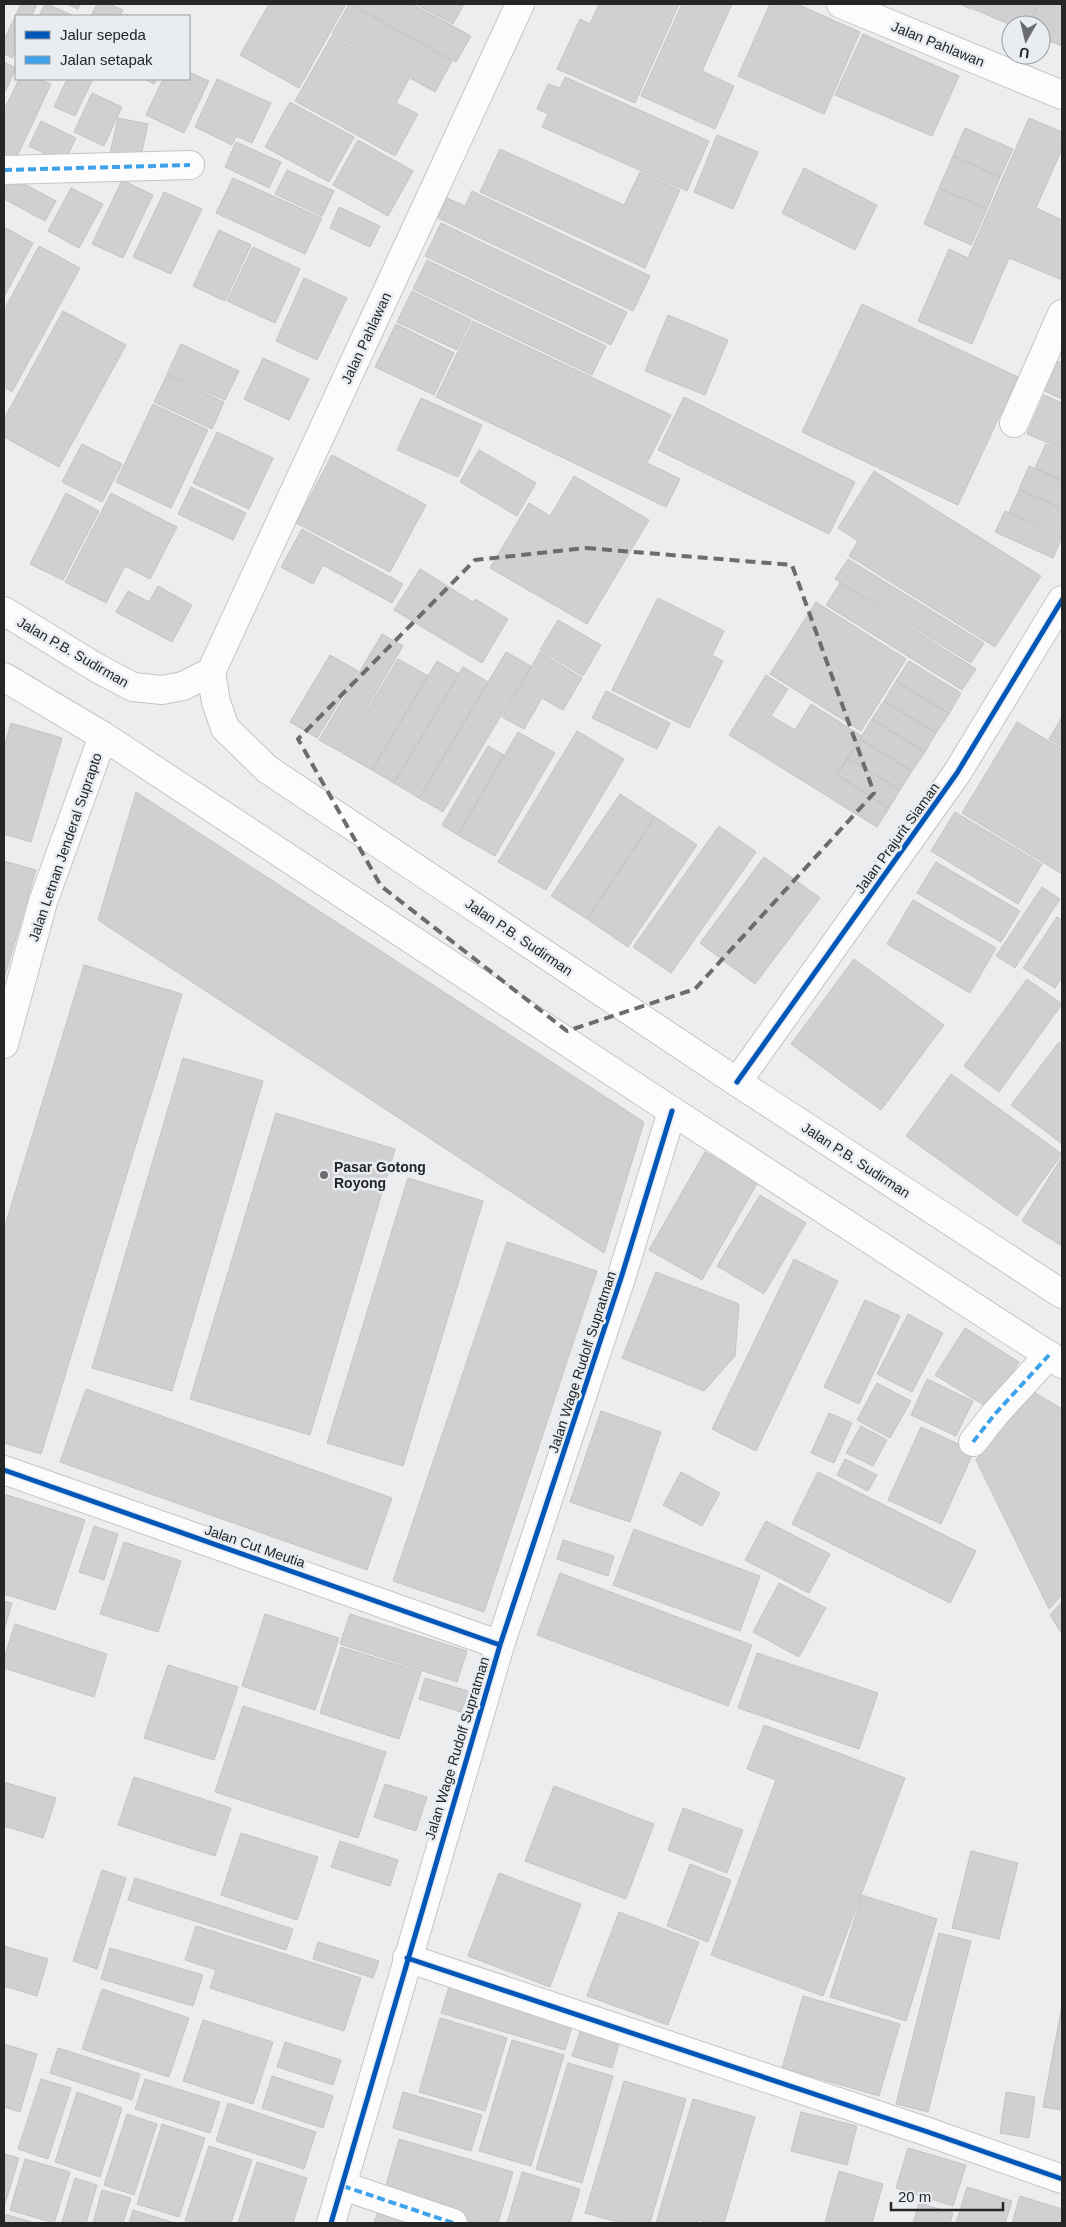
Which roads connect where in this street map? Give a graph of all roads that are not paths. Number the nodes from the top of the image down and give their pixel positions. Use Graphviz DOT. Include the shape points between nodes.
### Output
graph roads {
  1 [pos="520,4"];
  2 [pos="841,4"];
  3 [pos="1062,95"];
  4 [pos="190,165"];
  5 [pos="4,170"];
  6 [pos="1062,314"];
  7 [pos="1014,423"];
  8 [pos="1062,600"];
  9 [pos="4,611"];
  10 [pos="211,672"];
  11 [pos="4,677"];
  12 [pos="103,736"];
  13 [pos="4,1044"];
  14 [pos="737,1082"];
  15 [pos="672,1111"];
  16 [pos="1062,1294"];
  17 [pos="1055,1359"];
  18 [pos="973,1442"];
  19 [pos="4,1470"];
  20 [pos="500,1645"];
  21 [pos="407,1958"];
  22 [pos="1062,2180"];
  23 [pos="343,2186"];
  24 [pos="331,2223"];
  25 [pos="453,2223"];
  1 -- 10 [label="street, Jalan Pahlawan"];
  2 -- 3 [label="street, Jalan Pahlawan"];
  4 -- 5 [label="street"];
  6 -- 7 [label="street"];
  8 -- 14 [label="street, Jalan Prajurit Siaman" via="958,773"];
  9 -- 10 [label="street, Jalan P.B. Sudirman" via="133,687 162,690"];
  10 -- 14 [label="street, Jalan P.B. Sudirman" via="225,728 267,769"];
  11 -- 12 [label="street"];
  12 -- 13 [label="street, Jalan Letnan Jenderal Suprapto" via="43,902"];
  12 -- 15 [label="street"];
  14 -- 16 [label="street, Jalan P.B. Sudirman"];
  15 -- 17 [label="street"];
  15 -- 20 [label="street, Jalan Wage Rudolf Supratman" via="622,1276"];
  17 -- 18 [label="street" via="994,1414"];
  19 -- 20 [label="street, Jalan Cut Meutia"];
  20 -- 21 [label="street, Jalan Wage Rudolf Supratman"];
  21 -- 22 [label="street"];
  21 -- 23 [label="street, Jalan Wage Rudolf Supratman"];
  23 -- 24 [label="street, Jalan Wage Rudolf Supratman"];
  23 -- 25 [label="street"];
}
